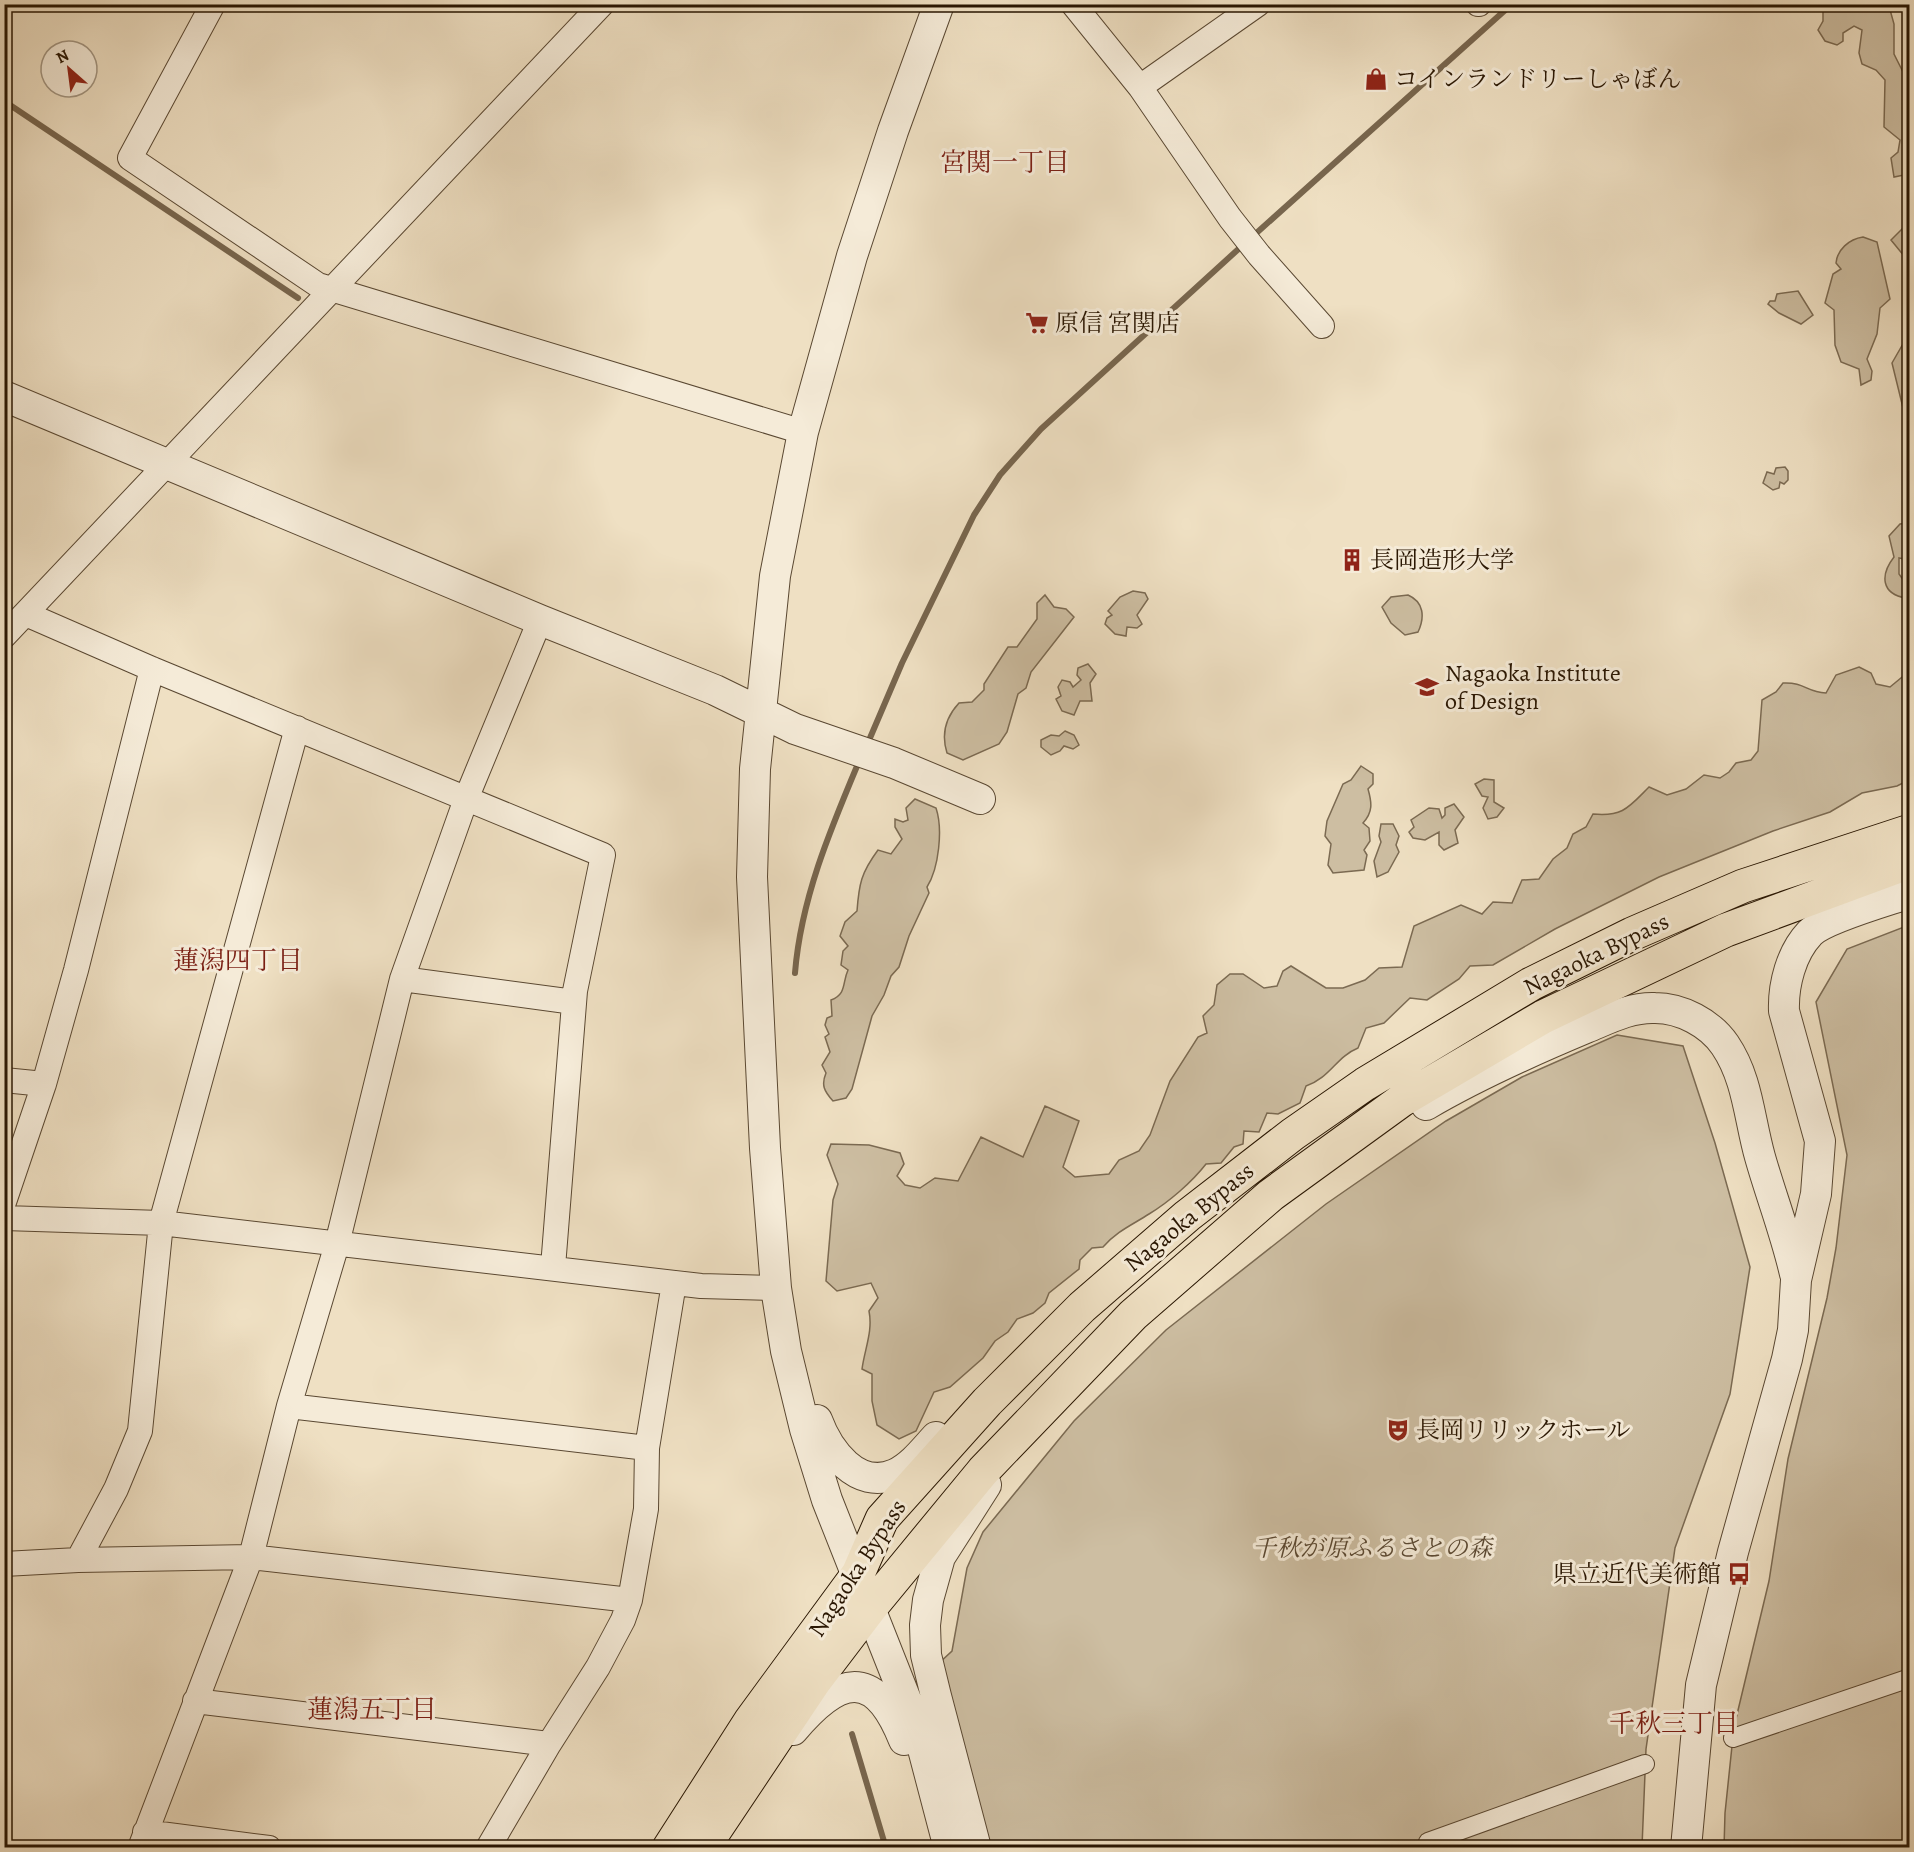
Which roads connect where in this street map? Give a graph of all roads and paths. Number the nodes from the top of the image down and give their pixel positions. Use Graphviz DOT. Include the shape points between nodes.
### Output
graph roads {
  1 [pos="213,4"];
  2 [pos="602,4"];
  3 [pos="939,4"];
  4 [pos="1073,4"];
  5 [pos="1258,4"];
  6 [pos="1140,87"];
  7 [pos="333,291"];
  8 [pos="1322,326"];
  9 [pos="4,396"];
  10 [pos="803,432"];
  11 [pos="168,464"];
  12 [pos="26,614"];
  13 [pos="540,620"];
  14 [pos="4,636"];
  15 [pos="152,669"];
  16 [pos="761,711"];
  17 [pos="297,728"];
  18 [pos="466,799"];
  19 [pos="980,799"];
  20 [pos="1910,831"];
  21 [pos="1910,862"];
  22 [pos="1910,893"];
  23 [pos="755,918"];
  24 [pos="402,979"];
  25 [pos="574,1002"];
  26 [pos="4,1080"];
  27 [pos="44,1084"];
  28 [pos="1271,1195"];
  29 [pos="4,1203"];
  30 [pos="4,1218"];
  31 [pos="161,1223"];
  32 [pos="337,1244"];
  33 [pos="553,1267"];
  34 [pos="1796,1280"];
  35 [pos="674,1283"];
  36 [pos="776,1288"];
  37 [pos="1082,1307"];
  38 [pos="289,1407"];
  39 [pos="1029,1424"];
  40 [pos="647,1448"];
  41 [pos="251,1557"];
  42 [pos="78,1560"];
  43 [pos="4,1564"];
  44 [pos="858,1574"];
  45 [pos="630,1600"];
  46 [pos="871,1606"];
  47 [pos="1910,1678"];
  48 [pos="195,1701"];
  49 [pos="1733,1738"];
  50 [pos="549,1744"];
  51 [pos="1645,1764"];
  52 [pos="733,1800"];
  53 [pos="143,1840"];
  54 [pos="1428,1842"];
  55 [pos="269,1848"];
  56 [pos="488,1848"];
  57 [pos="669,1848"];
  58 [pos="703,1848"];
  59 [pos="932,1848"];
  60 [pos="949,1848"];
  61 [pos="976,1848"];
  62 [pos="1686,1848"];
  1 -- 7 [label="street" via="130,158 318,285"];
  2 -- 7 [label="street"];
  3 -- 10 [label="street" via="852,256"];
  4 -- 6 [label="street"];
  5 -- 6 [label="street"];
  6 -- 8 [label="street" via="1230,218"];
  7 -- 10 [label="street"];
  7 -- 11 [label="street"];
  9 -- 11 [label="street"];
  10 -- 16 [label="street" via="775,576"];
  11 -- 12 [label="street"];
  11 -- 13 [label="street"];
  12 -- 14 [label="street"];
  12 -- 15 [label="street"];
  13 -- 16 [label="street"];
  13 -- 18 [label="street"];
  15 -- 17 [label="street"];
  15 -- 27 [label="street"];
  16 -- 19 [label="street" via="795,729 894,763"];
  16 -- 23 [label="street" via="753,822"];
  17 -- 18 [label="street"];
  17 -- 31 [label="street"];
  18 -- 24 [label="street"];
  18 -- 25 [label="street" via="603,855"];
  20 -- 37 [label="highway, Nagaoka Bypass" via="1743,886 1632,934 1531,984 1449,1031 1293,1134 1187,1216"];
  21 -- 28 [label="highway, Nagaoka Bypass" via="1726,930 1553,1012 1402,1100"];
  22 -- 34 [label="street" via="1810,933 1788,974 1783,992 1784,1011 1820,1141 1816,1194"];
  23 -- 36 [label="street" via="756,1000"];
  23 -- 37 [label="street" via="799,1360 823,1438 833,1454 864,1474 893,1475 910,1464 1036,1334"];
  24 -- 25 [label="street"];
  24 -- 32 [label="street"];
  25 -- 33 [label="street"];
  26 -- 27 [label="street"];
  27 -- 29 [label="street"];
  28 -- 34 [label="street" via="1323,1171 1456,1087 1624,1013 1657,1008 1686,1014 1708,1027 1736,1063"];
  28 -- 39 [label="highway, Nagaoka Bypass" via="1133,1315"];
  30 -- 31 [label="street"];
  31 -- 32 [label="street"];
  31 -- 42 [label="street" via="140,1431 116,1489"];
  32 -- 33 [label="street"];
  32 -- 38 [label="street"];
  33 -- 35 [label="street"];
  34 -- 62 [label="street" via="1793,1330 1783,1379 1733,1552 1701,1685"];
  35 -- 36 [label="street"];
  35 -- 40 [label="street"];
  36 -- 44 [label="street" via="805,1429 827,1500"];
  37 -- 44 [label="highway, Nagaoka Bypass" via="987,1402 882,1519"];
  38 -- 40 [label="street"];
  38 -- 41 [label="street"];
  39 -- 46 [label="highway, Nagaoka Bypass" via="983,1472"];
  39 -- 61 [label="street" via="940,1557 928,1600 926,1655"];
  40 -- 45 [label="street" via="646,1509"];
  41 -- 42 [label="street"];
  41 -- 45 [label="street"];
  41 -- 48 [label="street"];
  42 -- 43 [label="street"];
  44 -- 46 [label="street"];
  44 -- 57 [label="highway, Nagaoka Bypass" via="751,1720"];
  45 -- 50 [label="street" via="598,1667"];
  46 -- 52 [label="highway, Nagaoka Bypass"];
  46 -- 60 [label="street" via="918,1730"];
  47 -- 49 [label="street"];
  48 -- 50 [label="street"];
  48 -- 53 [label="street"];
  50 -- 56 [label="street"];
  51 -- 54 [label="street"];
  52 -- 58 [label="highway, Nagaoka Bypass"];
  52 -- 59 [label="street" via="806,1715 839,1690 856,1686 873,1690 896,1720"];
  53 -- 55 [label="street"];
}
